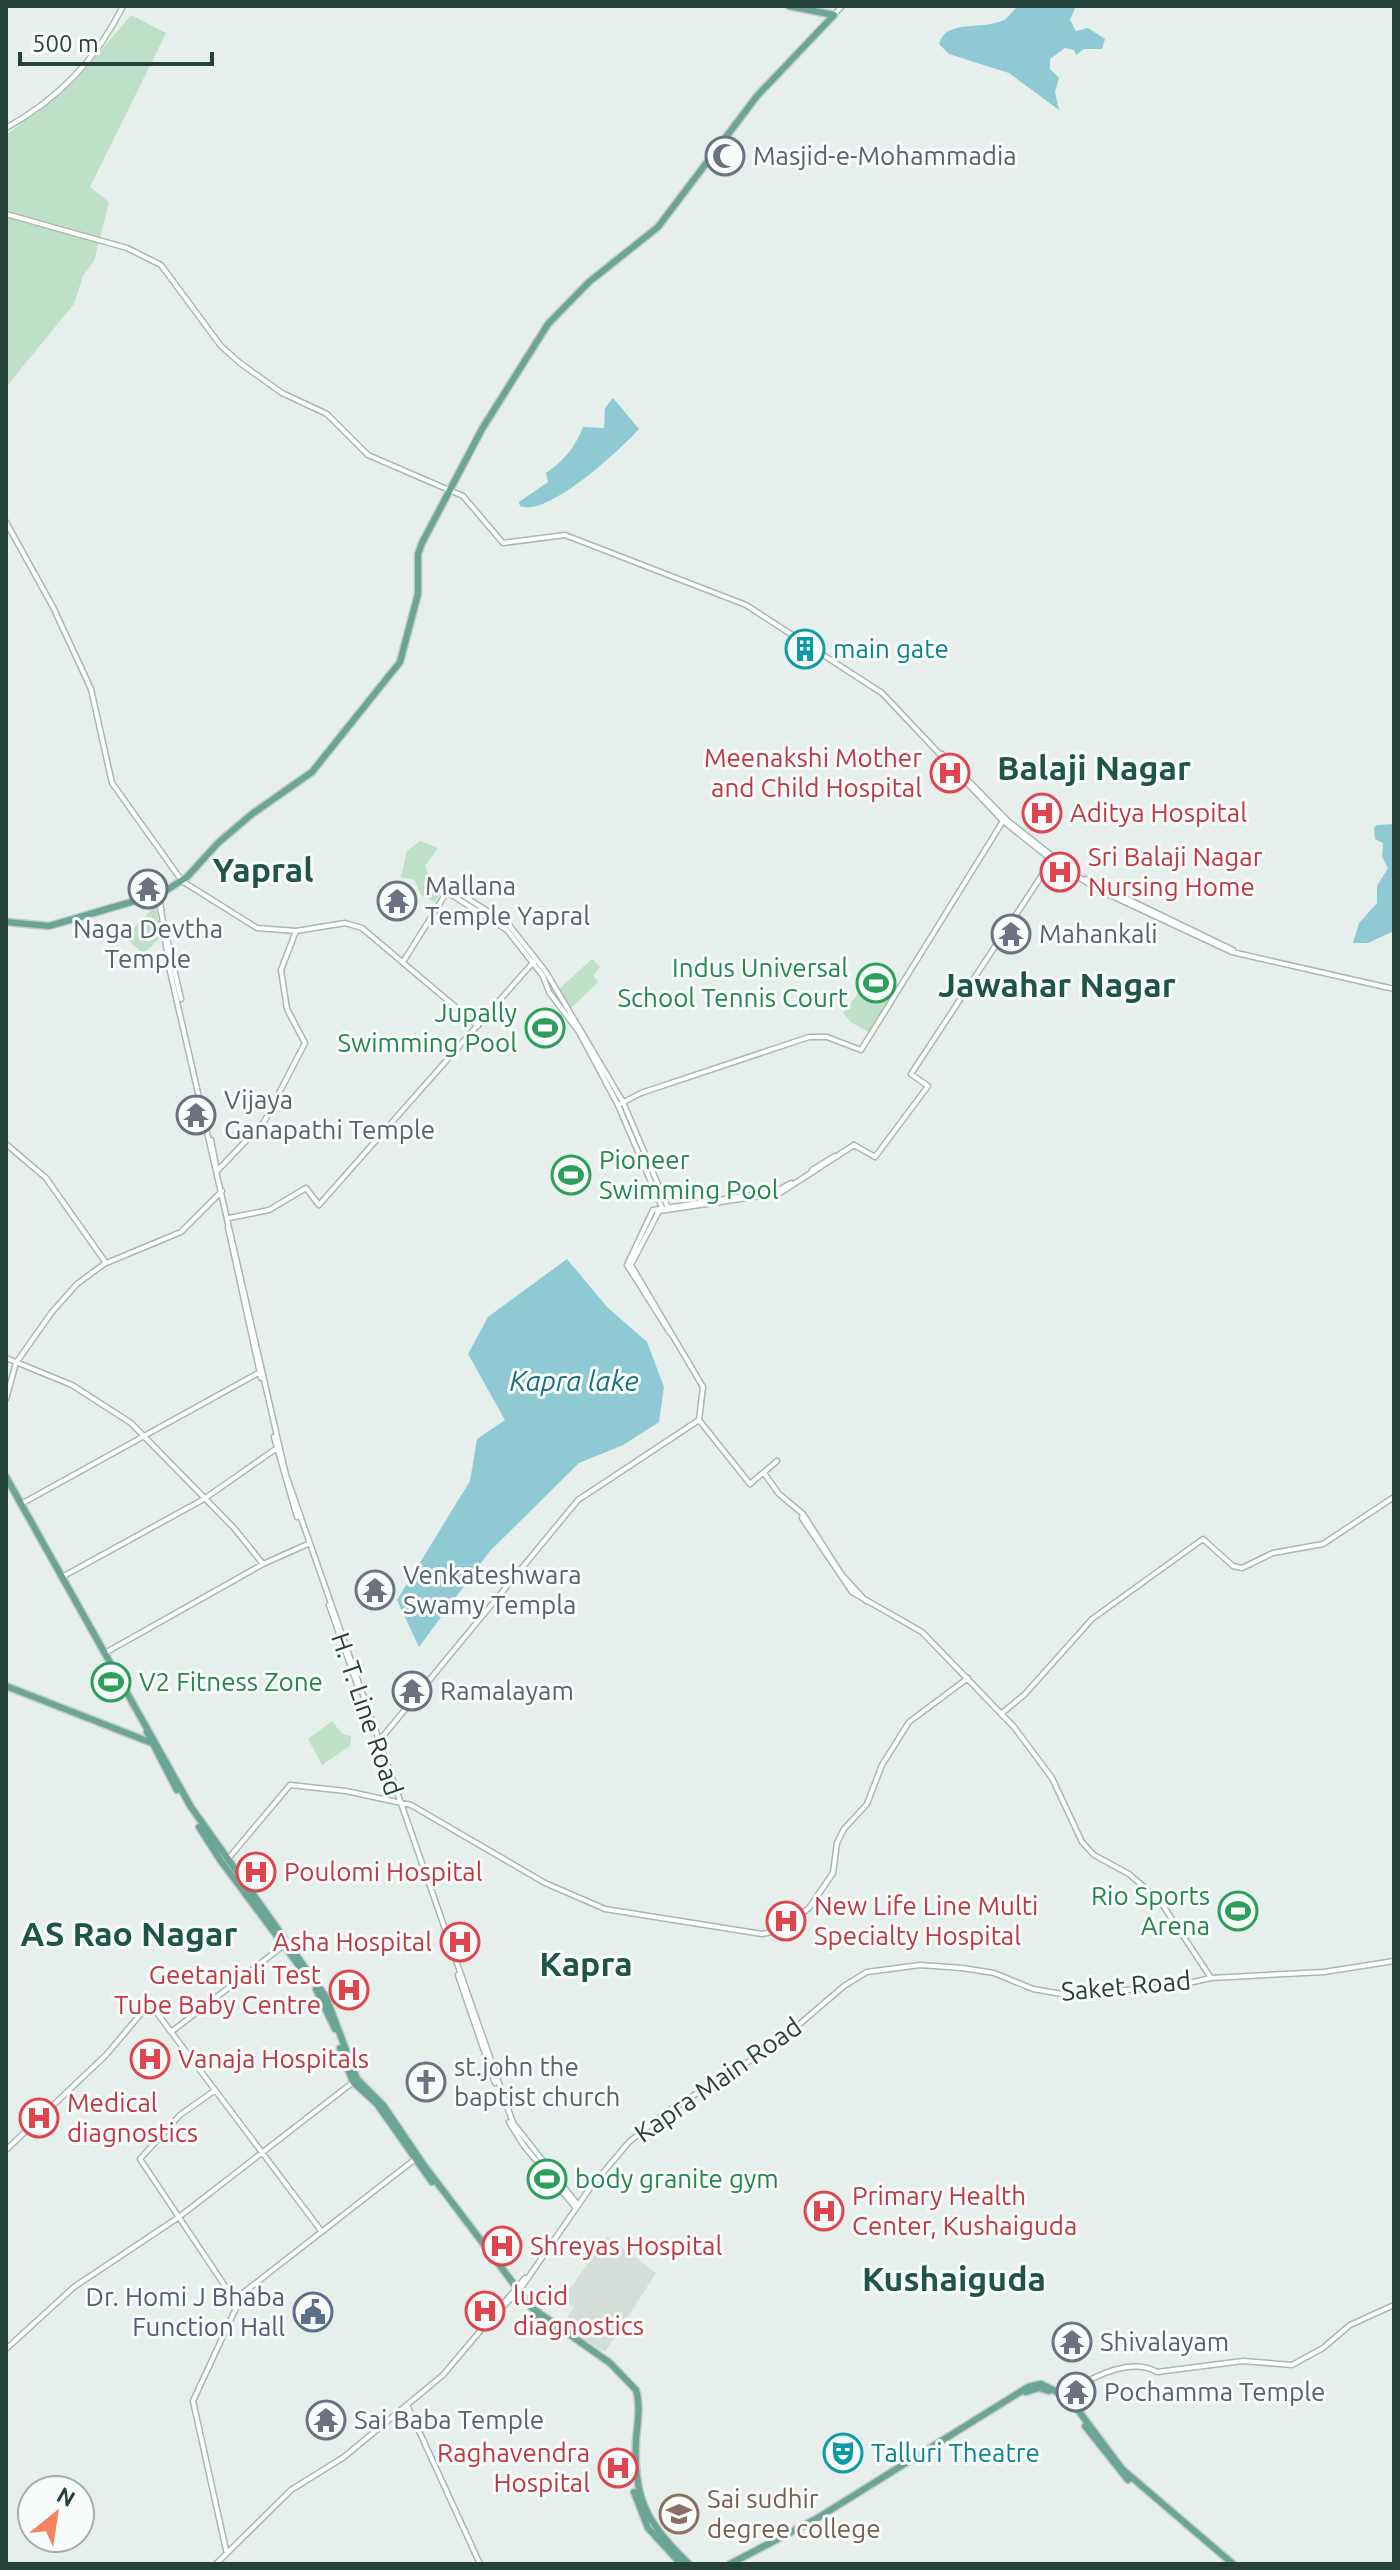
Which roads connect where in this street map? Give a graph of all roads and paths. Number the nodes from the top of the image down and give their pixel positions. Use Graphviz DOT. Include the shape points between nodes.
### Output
graph roads {
  1 [pos="123,6"];
  2 [pos="789,6"];
  3 [pos="842,6"];
  4 [pos="834,15"];
  5 [pos="6,128"];
  6 [pos="6,214"];
  7 [pos="449,489"];
  8 [pos="6,522"];
  9 [pos="893,703"];
  10 [pos="1003,821"];
  11 [pos="1052,860"];
  12 [pos="182,881"];
  13 [pos="159,894"];
  14 [pos="6,922"];
  15 [pos="296,931"];
  16 [pos="1234,952"];
  17 [pos="535,961"];
  18 [pos="403,962"];
  19 [pos="1394,989"];
  20 [pos="478,1026"];
  21 [pos="620,1103"];
  22 [pos="6,1144"];
  23 [pos="217,1168"];
  24 [pos="221,1192"];
  25 [pos="665,1208"];
  26 [pos="227,1218"];
  27 [pos="106,1263"];
  28 [pos="6,1358"];
  29 [pos="16,1363"];
  30 [pos="261,1372"];
  31 [pos="6,1399"];
  32 [pos="699,1420"];
  33 [pos="143,1436"];
  34 [pos="278,1448"];
  35 [pos="777,1461"];
  36 [pos="764,1473"];
  37 [pos="6,1477"];
  38 [pos="1394,1497"];
  39 [pos="204,1499"];
  40 [pos="21,1504"];
  41 [pos="308,1544"];
  42 [pos="263,1564"];
  43 [pos="62,1577"];
  44 [pos="105,1653"];
  45 [pos="968,1678"];
  46 [pos="6,1685"];
  47 [pos="1001,1714"];
  48 [pos="149,1736"];
  49 [pos="379,1741"];
  50 [pos="398,1801"];
  51 [pos="224,1861"];
  52 [pos="286,1944"];
  53 [pos="1394,1961"];
  54 [pos="1211,1978"];
  55 [pos="823,2003"];
  56 [pos="171,2032"];
  57 [pos="355,2080"];
  58 [pos="214,2091"];
  59 [pos="402,2138"];
  60 [pos="6,2150"];
  61 [pos="261,2153"];
  62 [pos="414,2160"];
  63 [pos="577,2206"];
  64 [pos="179,2217"];
  65 [pos="322,2232"];
  66 [pos="516,2290"];
  67 [pos="237,2304"];
  68 [pos="1394,2305"];
  69 [pos="6,2349"];
  70 [pos="1062,2394"];
  71 [pos="408,2407"];
  72 [pos="226,2550"];
  73 [pos="682,2561"];
  74 [pos="216,2564"];
  75 [pos="480,2564"];
  76 [pos="690,2564"];
  77 [pos="730,2564"];
  78 [pos="738,2564"];
  79 [pos="1230,2564"];
  1 -- 5 [label="street" via="85,65 37,109"];
  2 -- 4 [label="main road"];
  3 -- 4 [label="street"];
  4 -- 7 [label="main road" via="757,96 658,227 586,285 548,324"];
  6 -- 7 [label="street" via="127,248 161,265 221,346 259,378 327,414 368,455"];
  7 -- 9 [label="street" via="474,507 503,543 565,535 746,605"];
  7 -- 12 [label="main road" via="418,554 418,596 398,664 312,772 252,814"];
  8 -- 12 [label="street" via="91,689 112,783"];
  9 -- 10 [label="street"];
  9 -- 16 [label="street" via="998,812 1042,849 1099,887"];
  10 -- 11 [label="street"];
  10 -- 21 [label="street" via="861,1050 827,1037 809,1037"];
  11 -- 16 [label="street" via="1125,903"];
  11 -- 25 [label="street" via="911,1074 928,1086 876,1156 854,1145 779,1191"];
  12 -- 13 [label="main road"];
  12 -- 15 [label="street" via="250,926"];
  13 -- 14 [label="main road" via="49,926"];
  13 -- 23 [label="street, H. T. Line Road"];
  15 -- 18 [label="street" via="350,923"];
  15 -- 23 [label="street" via="281,970 287,1009 305,1043 264,1122"];
  16 -- 19 [label="street"];
  17 -- 18 [label="street" via="507,930 449,889"];
  17 -- 20 [label="street"];
  17 -- 21 [label="street" via="584,1032"];
  18 -- 20 [label="street"];
  20 -- 26 [label="street" via="319,1205 306,1188 269,1210"];
  21 -- 25 [label="street"];
  22 -- 27 [label="street" via="46,1178"];
  23 -- 24 [label="street, H. T. Line Road"];
  24 -- 26 [label="street, H. T. Line Road"];
  24 -- 27 [label="street" via="181,1232"];
  25 -- 32 [label="street" via="629,1264 703,1387"];
  26 -- 30 [label="street, H. T. Line Road"];
  27 -- 29 [label="street" via="62,1299"];
  28 -- 29 [label="street"];
  29 -- 31 [label="street"];
  29 -- 33 [label="street" via="72,1385"];
  30 -- 33 [label="street"];
  30 -- 34 [label="street, H. T. Line Road"];
  32 -- 36 [label="street" via="750,1484"];
  32 -- 49 [label="street" via="578,1500"];
  33 -- 39 [label="street"];
  33 -- 40 [label="street"];
  34 -- 39 [label="street"];
  34 -- 41 [label="street, H. T. Line Road"];
  35 -- 36 [label="street"];
  36 -- 45 [label="street" via="803,1514 843,1582 922,1632"];
  37 -- 40 [label="main road"];
  38 -- 47 [label="street" via="1323,1544 1273,1553 1242,1568 1203,1539 1092,1619"];
  39 -- 42 [label="street"];
  39 -- 43 [label="street"];
  40 -- 43 [label="main road"];
  41 -- 42 [label="street"];
  41 -- 49 [label="street, H. T. Line Road"];
  41 -- 50 [label="street, H. T. Line Road"];
  42 -- 44 [label="street"];
  43 -- 44 [label="main road"];
  44 -- 48 [label="main road"];
  45 -- 47 [label="street"];
  45 -- 50 [label="street" via="909,1722 882,1765 867,1804 844,1829 834,1866 805,1913 781,1930 762,1934 621,1913 545,1883 430,1813"];
  46 -- 48 [label="main road"];
  46 -- 48 [label="main road"];
  47 -- 54 [label="street" via="1052,1778 1082,1842 1160,1901"];
  48 -- 51 [label="main road"];
  49 -- 50 [label="street, H. T. Line Road"];
  50 -- 51 [label="street" via="291,1784"];
  50 -- 63 [label="street, H. T. Line Road" via="513,2131"];
  51 -- 52 [label="main road"];
  52 -- 56 [label="street"];
  52 -- 57 [label="main road" via="322,1999"];
  53 -- 54 [label="street, Saket Road" via="1324,1972"];
  54 -- 55 [label="street, Saket Road" via="1171,1987 1062,1994 994,1973 920,1965 867,1972"];
  55 -- 63 [label="street, Kapra Main Road" via="774,2046 657,2119 611,2160"];
  56 -- 58 [label="street"];
  56 -- 60 [label="street" via="150,2003 108,2053"];
  57 -- 59 [label="main road"];
  57 -- 61 [label="street"];
  58 -- 61 [label="street"];
  58 -- 64 [label="street" via="180,2115 140,2159"];
  59 -- 62 [label="main road"];
  59 -- 66 [label="main road"];
  61 -- 64 [label="street"];
  61 -- 65 [label="street"];
  62 -- 65 [label="street"];
  62 -- 66 [label="main road"];
  63 -- 66 [label="street, Kapra Main Road"];
  64 -- 67 [label="street"];
  64 -- 69 [label="street" via="77,2284"];
  65 -- 67 [label="street" via="243,2293"];
  66 -- 71 [label="street, Kapra Main Road" via="443,2375"];
  66 -- 73 [label="main road" via="537,2313 611,2364 636,2390 638,2491 651,2523"];
  67 -- 72 [label="street" via="193,2401"];
  68 -- 70 [label="street" via="1350,2325 1292,2365 1243,2361 1157,2372 1147,2366 1113,2370"];
  70 -- 77 [label="main road" via="1041,2384 1026,2388 816,2519"];
  70 -- 78 [label="main road" via="1026,2392 820,2520"];
  70 -- 79 [label="main road" via="1122,2469"];
  71 -- 72 [label="street, Kapra Main Road" via="291,2490"];
  71 -- 75 [label="street"];
  72 -- 74 [label="street, Kapra Main Road"];
  73 -- 76 [label="main road"];
}
